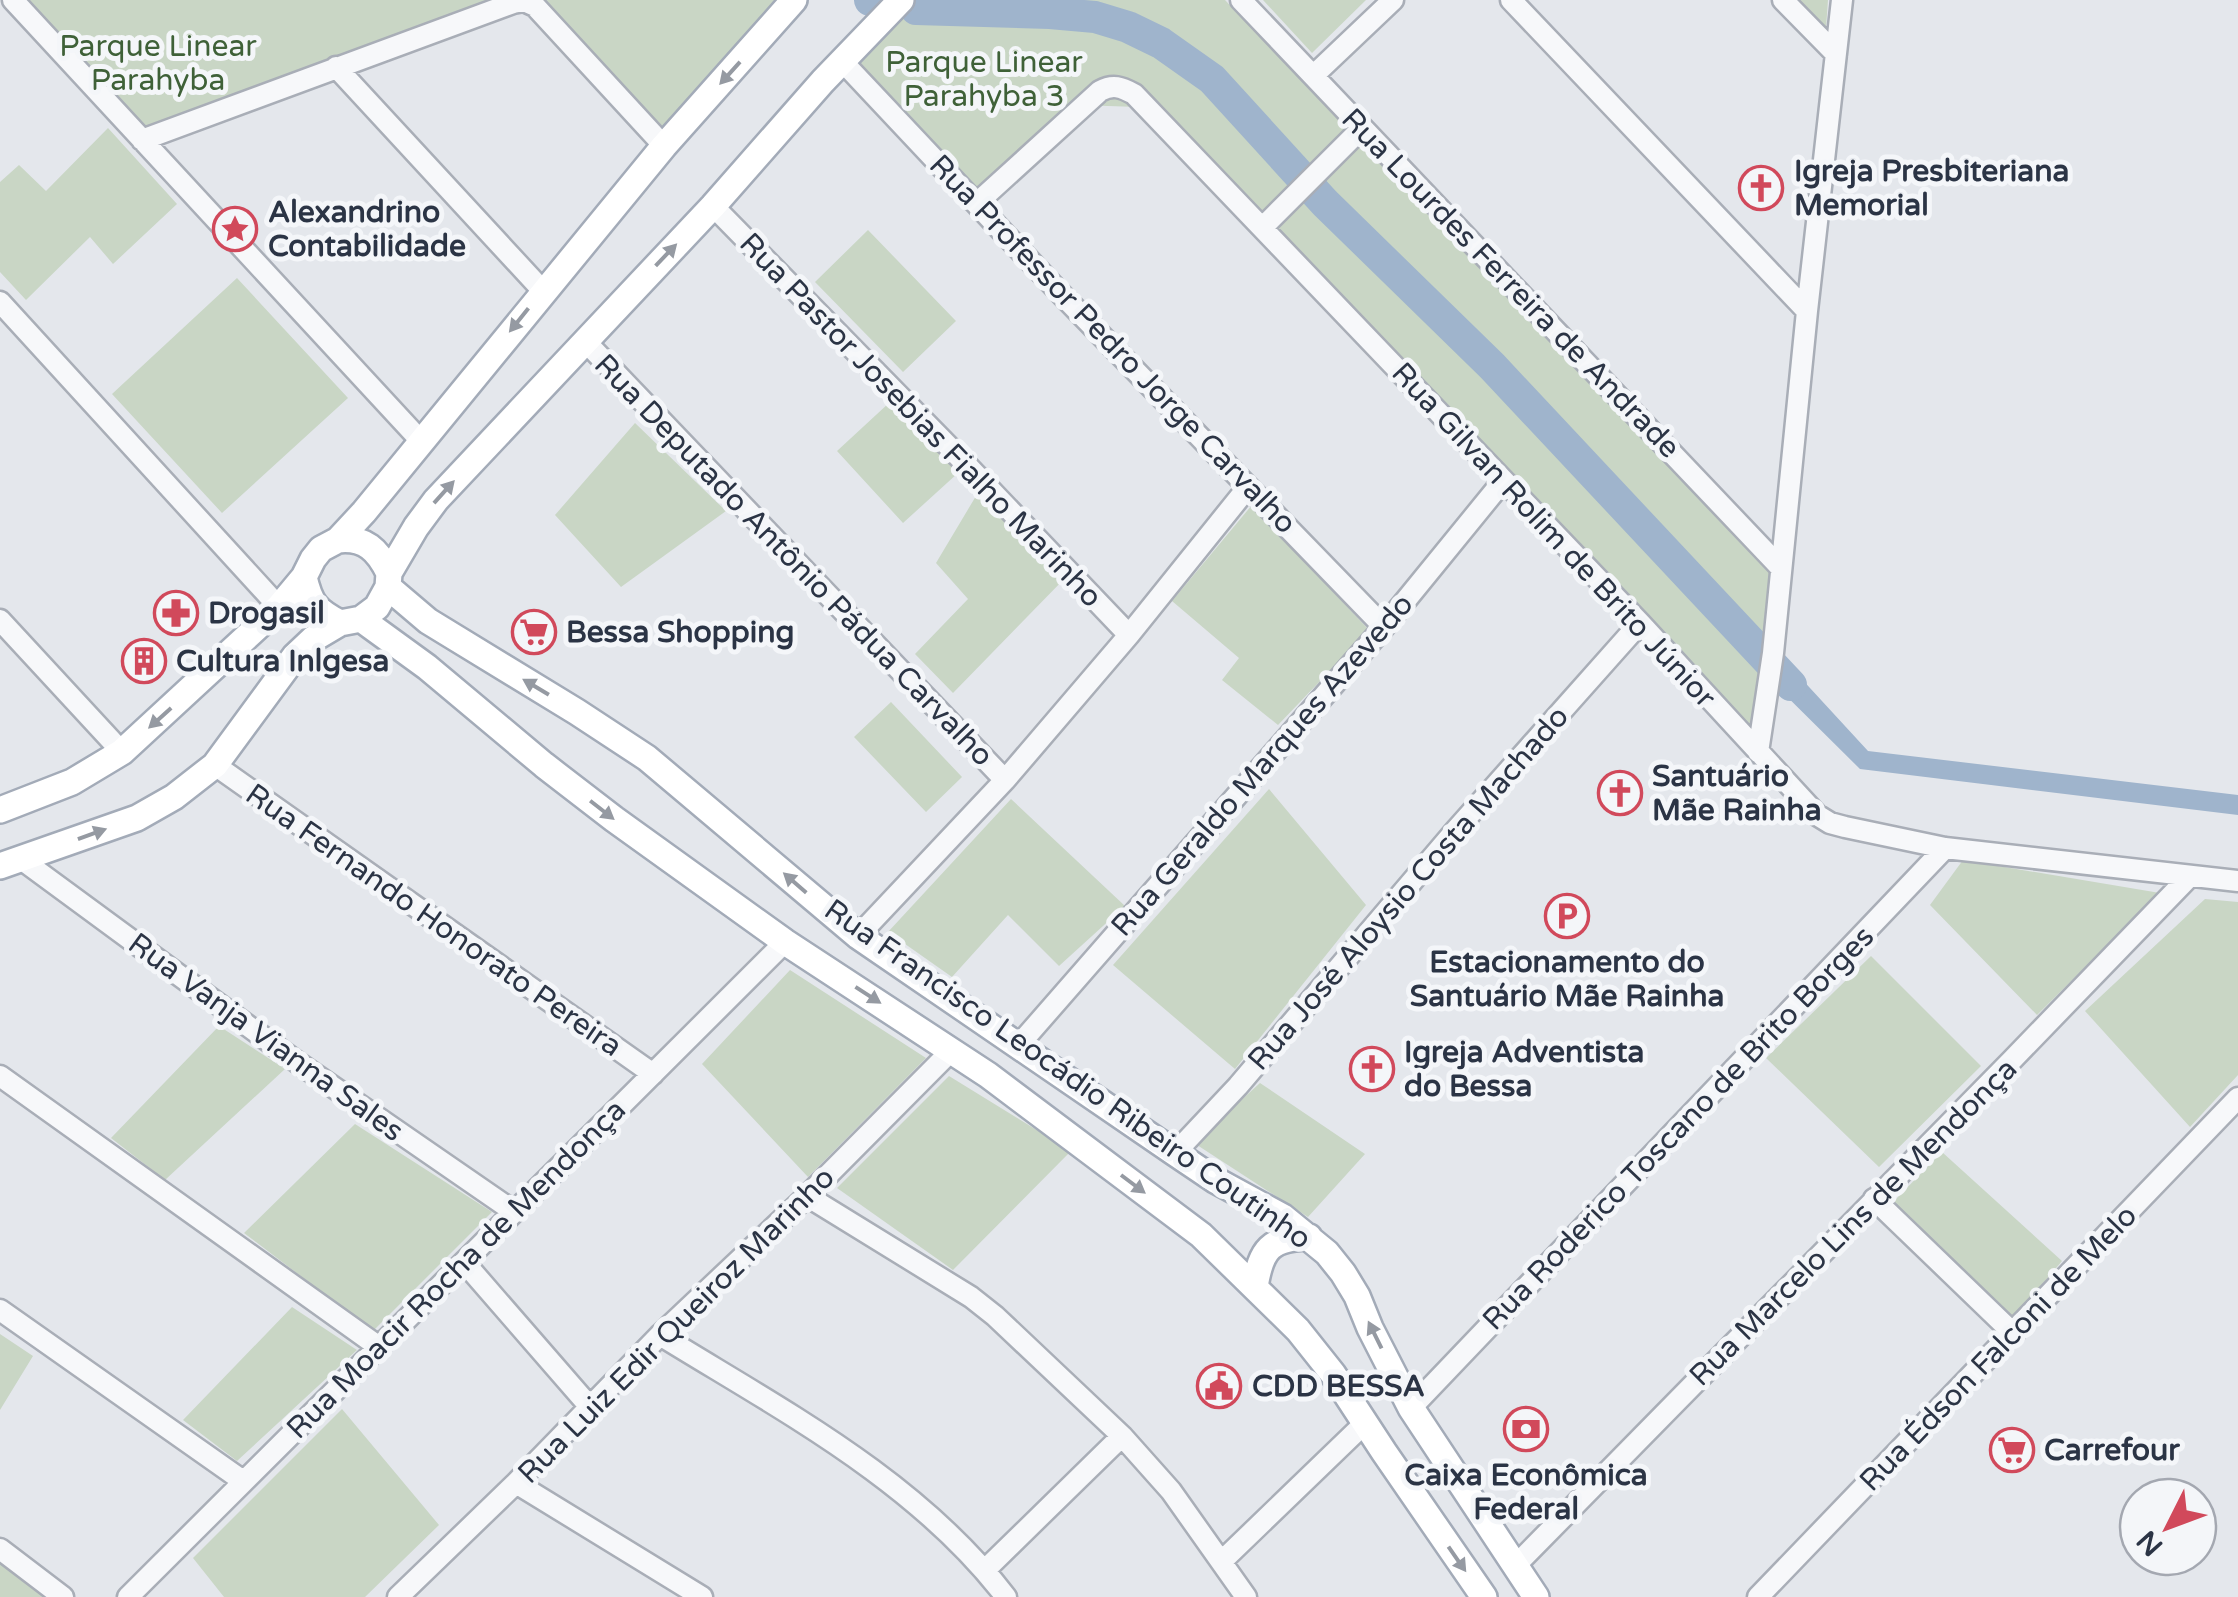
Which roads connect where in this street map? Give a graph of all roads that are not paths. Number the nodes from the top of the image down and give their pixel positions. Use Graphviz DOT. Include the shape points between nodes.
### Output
graph roads {
  1 [pos="13,0"];
  2 [pos="794,0"];
  3 [pos="902,0"];
  4 [pos="1241,0"];
  5 [pos="1393,0"];
  6 [pos="1511,0"];
  7 [pos="1783,0"];
  8 [pos="1842,0"];
  9 [pos="1836,54"];
  10 [pos="842,61"];
  11 [pos="336,67"];
  12 [pos="1314,76"];
  13 [pos="1362,128"];
  14 [pos="142,140"];
  15 [pos="664,146"];
  16 [pos="977,202"];
  17 [pos="712,206"];
  18 [pos="1263,227"];
  19 [pos="543,291"];
  20 [pos="0,302"];
  21 [pos="1807,311"];
  22 [pos="584,340"];
  23 [pos="421,441"];
  24 [pos="1503,481"];
  25 [pos="1248,486"];
  26 [pos="338,540"];
  27 [pos="1780,567"];
  28 [pos="304,577"];
  29 [pos="389,580"];
  30 [pos="279,607"];
  31 [pos="0,620"];
  32 [pos="350,621"];
  33 [pos="1640,623"];
  34 [pos="1384,627"];
  35 [pos="1129,635"];
  36 [pos="122,752"];
  37 [pos="1758,752"];
  38 [pos="215,765"];
  39 [pos="1005,780"];
  40 [pos="0,810"];
  41 [pos="1945,848"];
  42 [pos="11,863"];
  43 [pos="2189,877"];
  44 [pos="2238,881"];
  45 [pos="858,936"];
  46 [pos="785,942"];
  47 [pos="1018,1046"];
  48 [pos="952,1050"];
  49 [pos="653,1074"];
  50 [pos="0,1076"];
  51 [pos="2238,1098"];
  52 [pos="1175,1153"];
  53 [pos="807,1196"];
  54 [pos="1874,1198"];
  55 [pos="513,1211"];
  56 [pos="1309,1237"];
  57 [pos="464,1262"];
  58 [pos="1255,1286"];
  59 [pos="0,1310"];
  60 [pos="2014,1334"];
  61 [pos="660,1335"];
  62 [pos="379,1346"];
  63 [pos="590,1407"];
  64 [pos="1411,1408"];
  65 [pos="1365,1423"];
  66 [pos="1122,1436"];
  67 [pos="243,1482"];
  68 [pos="516,1483"];
  69 [pos="0,1549"];
  70 [pos="1222,1561"];
  71 [pos="1516,1566"];
  72 [pos="985,1570"];
  73 [pos="63,1597"];
  74 [pos="128,1597"];
  75 [pos="398,1597"];
  76 [pos="702,1597"];
  77 [pos="1006,1597"];
  78 [pos="1246,1597"];
  79 [pos="1484,1597"];
  80 [pos="1536,1597"];
  81 [pos="1758,1597"];
  1 -- 14 [label="street"];
  2 -- 15 [label="main road, one-way"];
  3 -- 10 [label="main road"];
  4 -- 12 [label="street, Rua Lourdes Ferreira de Andrade"];
  5 -- 12 [label="street"];
  6 -- 21 [label="street"];
  7 -- 9 [label="street"];
  8 -- 9 [label="street"];
  9 -- 21 [label="street"];
  10 -- 16 [label="street, Rua Professor Pedro Jorge Carvalho"];
  10 -- 17 [label="main road"];
  11 -- 14 [label="street"];
  11 -- 15 [label="street" via="524,1"];
  11 -- 19 [label="street"];
  12 -- 13 [label="street, Rua Lourdes Ferreira de Andrade"];
  13 -- 18 [label="street"];
  13 -- 27 [label="street, Rua Lourdes Ferreira de Andrade"];
  14 -- 23 [label="street"];
  15 -- 19 [label="main road"];
  16 -- 18 [label="street, Rua Gilvan Rolim de Brito Júnior" via="1110,86 1134,94"];
  16 -- 25 [label="street, Rua Professor Pedro Jorge Carvalho"];
  22 -- 17 [label="main road, one-way"];
  17 -- 35 [label="street, Rua Pastor Josebias Fialho Marinho"];
  18 -- 24 [label="street, Rua Gilvan Rolim de Brito Júnior"];
  19 -- 23 [label="main road, one-way"];
  20 -- 30 [label="street"];
  21 -- 27 [label="street"];
  29 -- 22 [label="main road, one-way" via="436,500"];
  22 -- 39 [label="street, Rua Deputado Antônio Pádua Carvalho"];
  23 -- 26 [label="main road"];
  24 -- 33 [label="street, Rua Gilvan Rolim de Brito Júnior"];
  24 -- 34 [label="street, Rua Geraldo Marques Azevedo"];
  25 -- 34 [label="street, Rua Professor Pedro Jorge Carvalho"];
  25 -- 35 [label="street"];
  26 -- 28 [label="main road" via="321,549"];
  26 -- 29 [label="main road" via="372,547"];
  27 -- 37 [label="street"];
  28 -- 30 [label="main road"];
  28 -- 32 [label="main road" via="316,608"];
  29 -- 32 [label="main road" via="377,607"];
  45 -- 29 [label="main road, Rua Francisco Leocádio Ribeiro Coutinho, one-way" via="647,758 428,621"];
  30 -- 36 [label="main road, one-way"];
  31 -- 36 [label="street"];
  32 -- 38 [label="main road" via="312,639 295,656"];
  32 -- 46 [label="main road, Rua Francisco Leocádio Ribeiro Coutinho, one-way" via="413,657 614,819"];
  33 -- 37 [label="street, Rua Gilvan Rolim de Brito Júnior"];
  33 -- 52 [label="street, Rua José Aloysio Costa Machado"];
  34 -- 47 [label="street, Rua Geraldo Marques Azevedo"];
  35 -- 39 [label="street"];
  36 -- 40 [label="main road" via="72,782"];
  37 -- 41 [label="street, Rua Gilvan Rolim de Brito Júnior" via="1830,822"];
  42 -- 38 [label="main road, one-way" via="137,818"];
  38 -- 49 [label="street, Rua Fernando Honorato Pereira"];
  39 -- 45 [label="street"];
  41 -- 43 [label="street, Rua Gilvan Rolim de Brito Júnior"];
  41 -- 64 [label="street, Rua Roderico Toscano de Brito Borges"];
  42 -- 55 [label="street, Rua Vanja Vianna Sales"];
  43 -- 44 [label="street, Rua Gilvan Rolim de Brito Júnior"];
  43 -- 54 [label="street, Rua Marcelo Lins de Mendonça"];
  45 -- 47 [label="main road, Rua Francisco Leocádio Ribeiro Coutinho"];
  46 -- 48 [label="main road, Rua Francisco Leocádio Ribeiro Coutinho, one-way"];
  46 -- 49 [label="street, Rua Moacir Rocha de Mendonça"];
  47 -- 52 [label="main road, Rua Francisco Leocádio Ribeiro Coutinho"];
  48 -- 53 [label="street, Rua Luiz Edir Queiroz Marinho"];
  48 -- 58 [label="main road, Rua Francisco Leocádio Ribeiro Coutinho, one-way" via="1201,1235"];
  49 -- 55 [label="street, Rua Moacir Rocha de Mendonça"];
  50 -- 62 [label="street"];
  51 -- 60 [label="street, Rua Édson Falconi de Melo"];
  52 -- 56 [label="main road, Rua Francisco Leocádio Ribeiro Coutinho"];
  53 -- 61 [label="street, Rua Luiz Edir Queiroz Marinho"];
  53 -- 66 [label="street" via="971,1297"];
  54 -- 60 [label="street"];
  54 -- 71 [label="street, Rua Marcelo Lins de Mendonça"];
  55 -- 57 [label="street, Rua Moacir Rocha de Mendonça"];
  56 -- 58 [label="main road" via="1268,1248"];
  64 -- 56 [label="main road, Rua Francisco Leocádio Ribeiro Coutinho, one-way" via="1343,1272"];
  57 -- 62 [label="street, Rua Moacir Rocha de Mendonça"];
  57 -- 63 [label="street"];
  58 -- 65 [label="main road, Rua Francisco Leocádio Ribeiro Coutinho" via="1310,1344"];
  59 -- 67 [label="street"];
  60 -- 81 [label="street, Rua Édson Falconi de Melo"];
  61 -- 63 [label="street, Rua Luiz Edir Queiroz Marinho"];
  61 -- 72 [label="street" via="848,1451"];
  62 -- 67 [label="street, Rua Moacir Rocha de Mendonça"];
  63 -- 68 [label="street, Rua Luiz Edir Queiroz Marinho"];
  64 -- 71 [label="main road, Rua Francisco Leocádio Ribeiro Coutinho"];
  65 -- 70 [label="street"];
  65 -- 79 [label="main road, Rua Francisco Leocádio Ribeiro Coutinho, one-way"];
  66 -- 70 [label="street"];
  66 -- 72 [label="street"];
  67 -- 74 [label="street, Rua Moacir Rocha de Mendonça"];
  68 -- 75 [label="street, Rua Luiz Edir Queiroz Marinho"];
  68 -- 76 [label="street"];
  69 -- 73 [label="street"];
  70 -- 78 [label="street"];
  71 -- 80 [label="main road, Rua Francisco Leocádio Ribeiro Coutinho"];
  72 -- 77 [label="street"];
}
